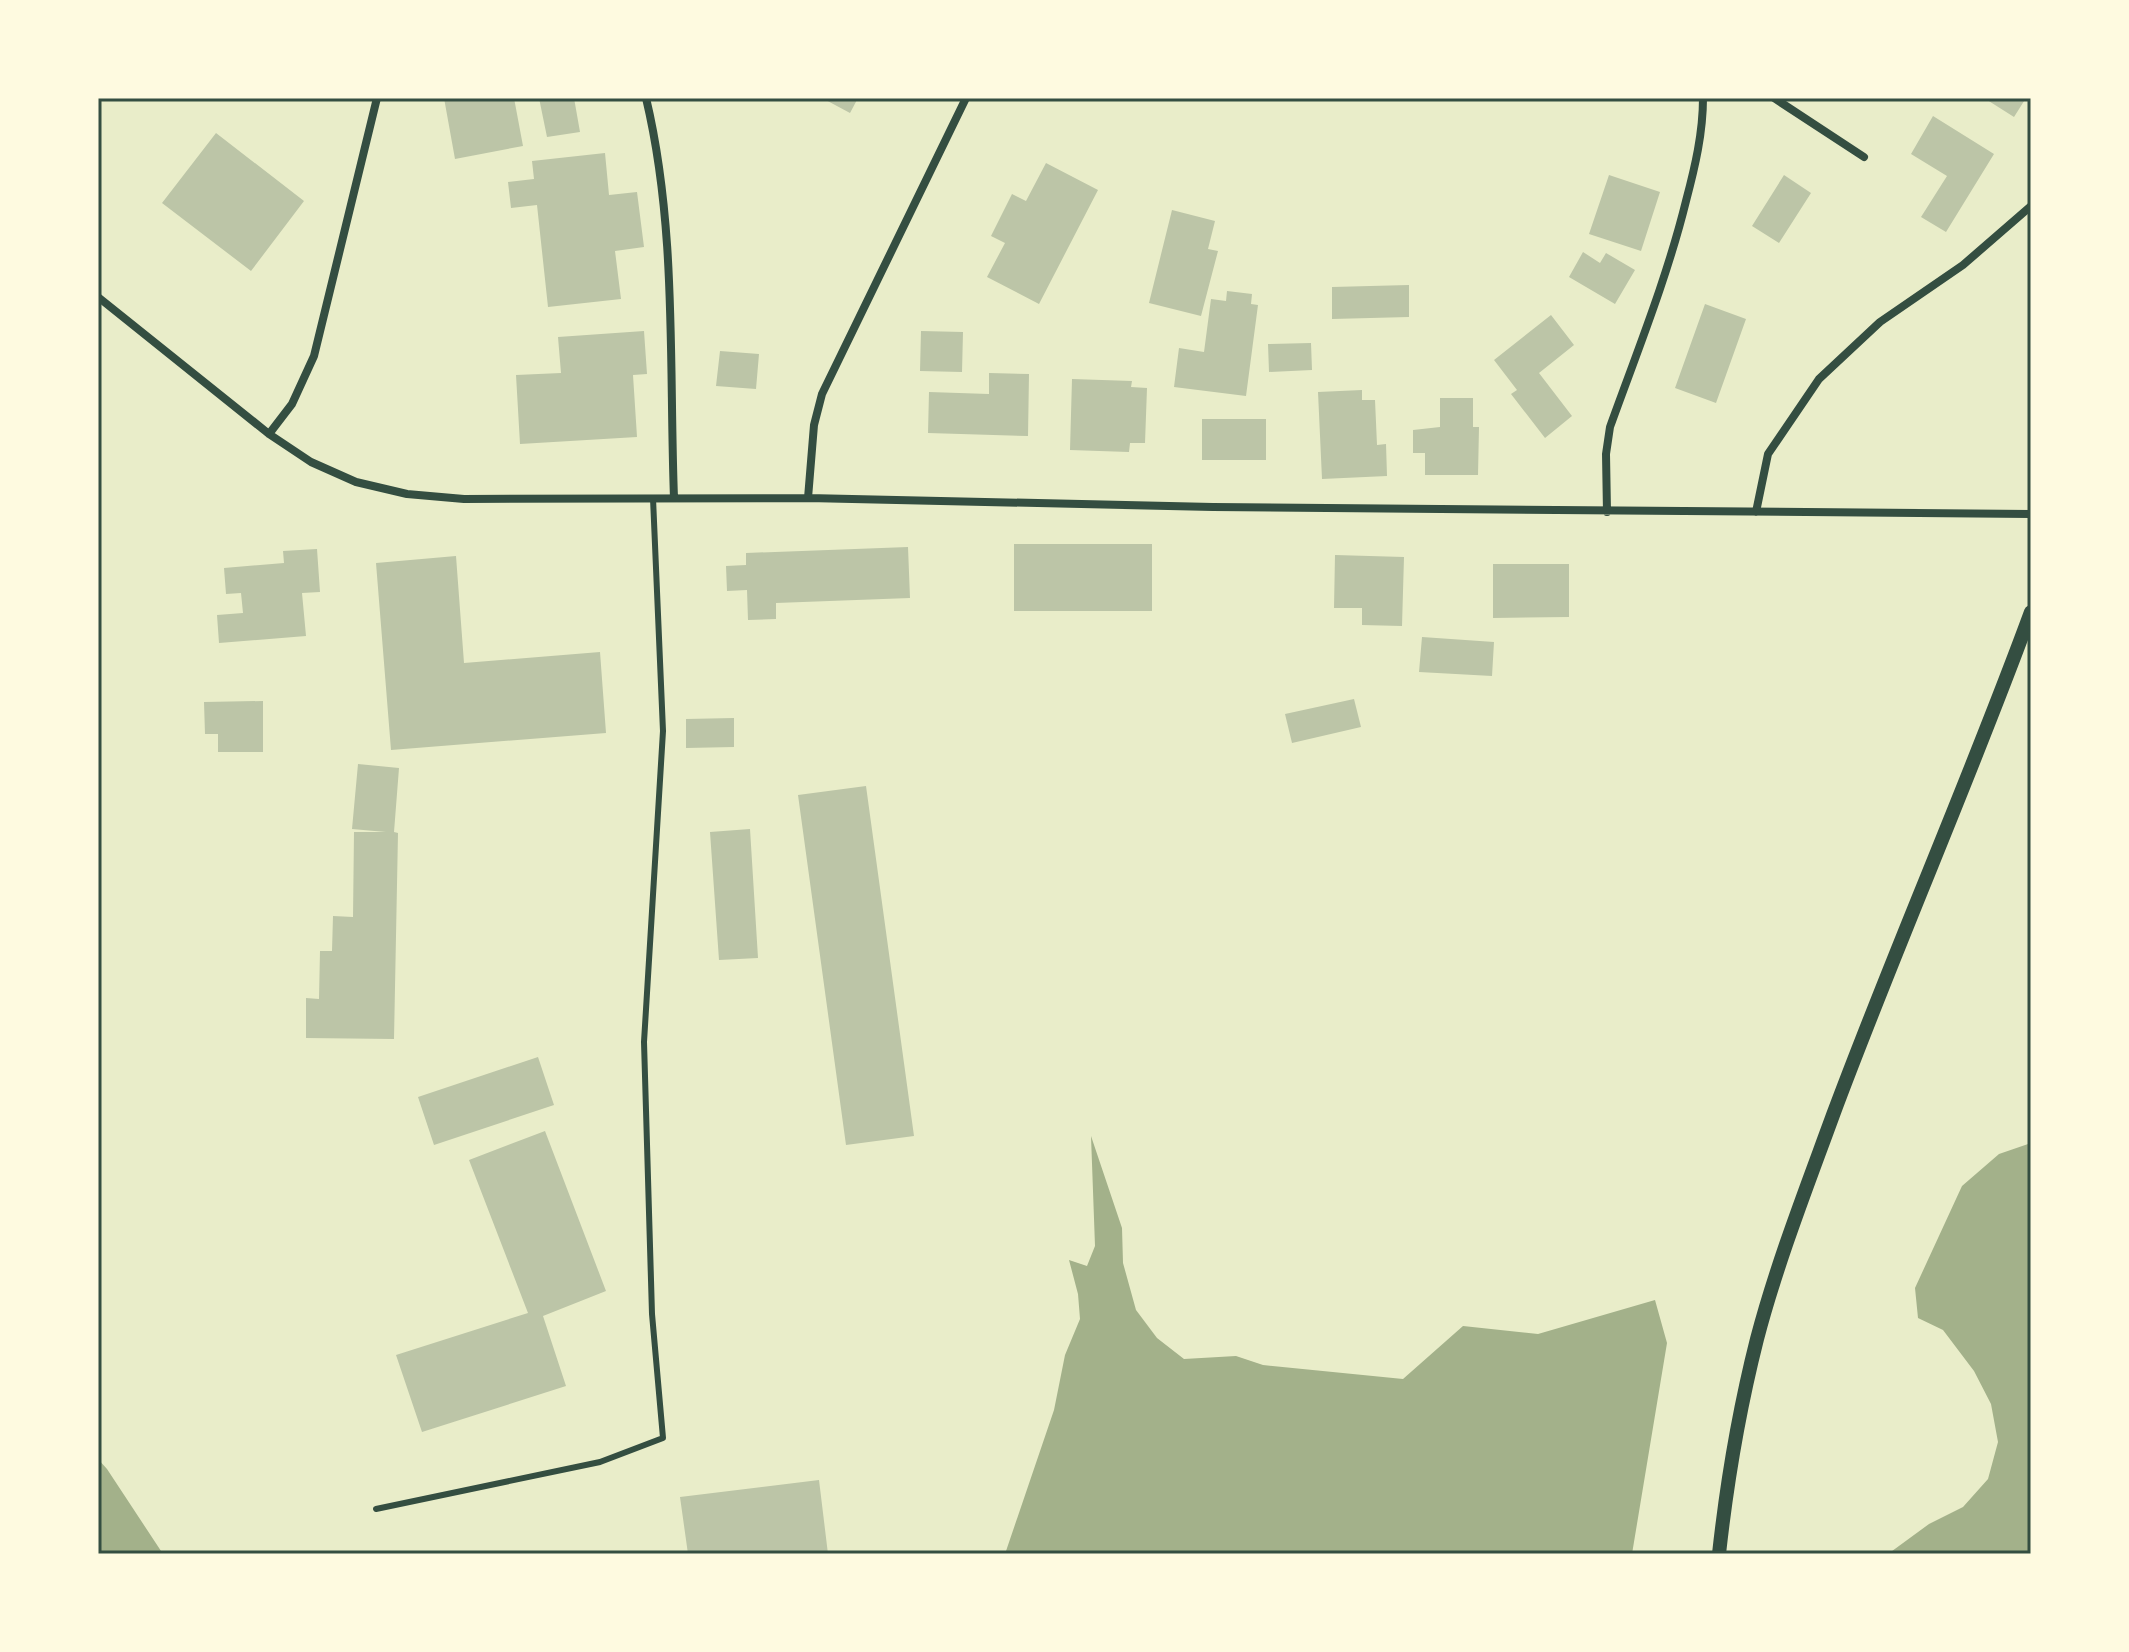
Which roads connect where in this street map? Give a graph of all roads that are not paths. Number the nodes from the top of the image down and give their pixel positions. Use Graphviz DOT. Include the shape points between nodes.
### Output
graph roads {
  1 [pos="377,98"];
  2 [pos="646,98"];
  3 [pos="966,98"];
  4 [pos="1703,98"];
  5 [pos="1774,98"];
  6 [pos="1864,157"];
  7 [pos="2031,206"];
  8 [pos="98,297"];
  9 [pos="269,434"];
  10 [pos="653,498"];
  11 [pos="674,498"];
  12 [pos="808,498"];
  13 [pos="1607,512"];
  14 [pos="1756,512"];
  15 [pos="2031,514"];
  16 [pos="2031,612"];
  17 [pos="376,1509"];
  18 [pos="1719,1554"];
  1 -- 9 [label="street" via="314,356 292,404"];
  2 -- 11 [label="street" via="667,238"];
  3 -- 12 [label="street" via="822,394"];
  4 -- 13 [label="street" via="1696,159 1674,246 1610,427"];
  5 -- 6 [label="street"];
  7 -- 14 [label="street" via="1963,265 1880,322 1819,379 1768,454"];
  8 -- 9 [label="street"];
  9 -- 10 [label="street" via="311,462 356,482 407,494 464,499"];
  10 -- 11 [label="street"];
  10 -- 17 [label="lane" via="663,731 644,1042 652,1314 663,1438 600,1462"];
  11 -- 12 [label="street"];
  12 -- 13 [label="street"];
  13 -- 14 [label="street"];
  14 -- 15 [label="street"];
  16 -- 18 [label="street" via="1861,1039 1786,1247 1739,1415"];
}
